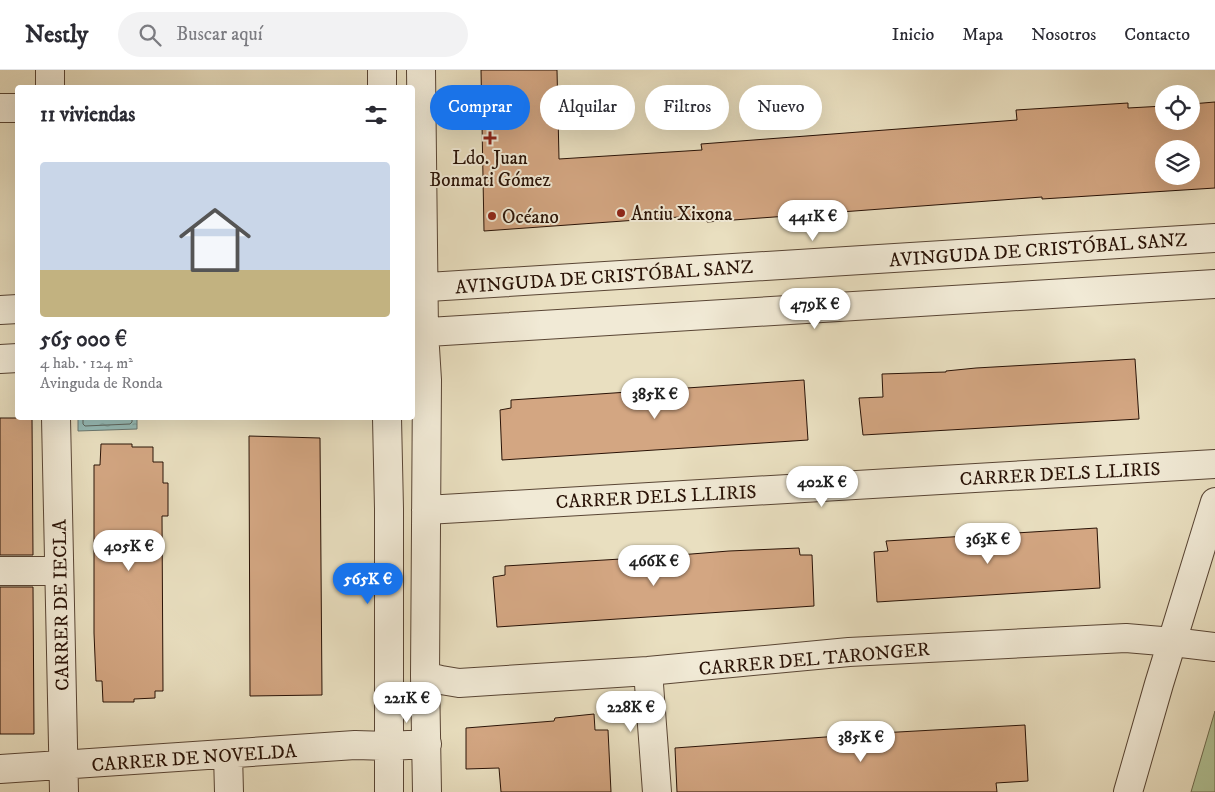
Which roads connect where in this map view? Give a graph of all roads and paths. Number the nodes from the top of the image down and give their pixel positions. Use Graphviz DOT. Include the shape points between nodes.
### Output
graph roads {
  1 [pos="50,70"];
  2 [pos="382,70"];
  3 [pos="421,70"];
  4 [pos="50,85"];
  5 [pos="382,85"];
  6 [pos="0,108"];
  7 [pos="15,108"];
  8 [pos="1215,238"];
  9 [pos="1215,284"];
  10 [pos="418,288"];
  11 [pos="15,309"];
  12 [pos="0,310"];
  13 [pos="418,332"];
  14 [pos="15,358"];
  15 [pos="0,359"];
  16 [pos="56,420"];
  17 [pos="387,420"];
  18 [pos="1215,464"];
  19 [pos="1215,502"];
  20 [pos="426,510"];
  21 [pos="0,571"];
  22 [pos="59,571"];
  23 [pos="1173,642"];
  24 [pos="1215,647"];
  25 [pos="648,671"];
  26 [pos="425,676"];
  27 [pos="427,744"];
  28 [pos="389,746"];
  29 [pos="228,754"];
  30 [pos="0,769"];
  31 [pos="64,779"];
  32 [pos="229,792"];
  33 [pos="389,792"];
  34 [pos="427,792"];
  35 [pos="657,792"];
  36 [pos="1128,792"];
  1 -- 4 [label="street"];
  2 -- 5 [label="street"];
  3 -- 10 [label="street"];
  6 -- 7 [label="street"];
  8 -- 10 [label="street, AVINGUDA DE CRISTÓBAL SANZ"];
  9 -- 13 [label="street"];
  10 -- 13 [label="street"];
  11 -- 12 [label="street"];
  13 -- 20 [label="street" via="427,380"];
  14 -- 15 [label="street"];
  16 -- 22 [label="street, CARRER DE IECLA"];
  17 -- 28 [label="street"];
  18 -- 20 [label="street, CARRER DELS LLIRIS"];
  19 -- 23 [label="street"];
  20 -- 26 [label="street"];
  21 -- 22 [label="street"];
  22 -- 31 [label="street, CARRER DE IECLA"];
  23 -- 24 [label="street, CARRER DEL TARONGER"];
  23 -- 25 [label="street, CARRER DEL TARONGER" via="1126,638 849,652"];
  23 -- 36 [label="street"];
  25 -- 26 [label="street, CARRER DEL TARONGER" via="459,683"];
  25 -- 35 [label="street"];
  26 -- 27 [label="street"];
  27 -- 28 [label="street, CARRER DE NOVELDA"];
  27 -- 34 [label="street"];
  28 -- 29 [label="street, CARRER DE NOVELDA" via="355,745"];
  28 -- 33 [label="street"];
  29 -- 31 [label="street, CARRER DE NOVELDA"];
  29 -- 32 [label="street"];
  30 -- 31 [label="street, CARRER DE NOVELDA"];
}
